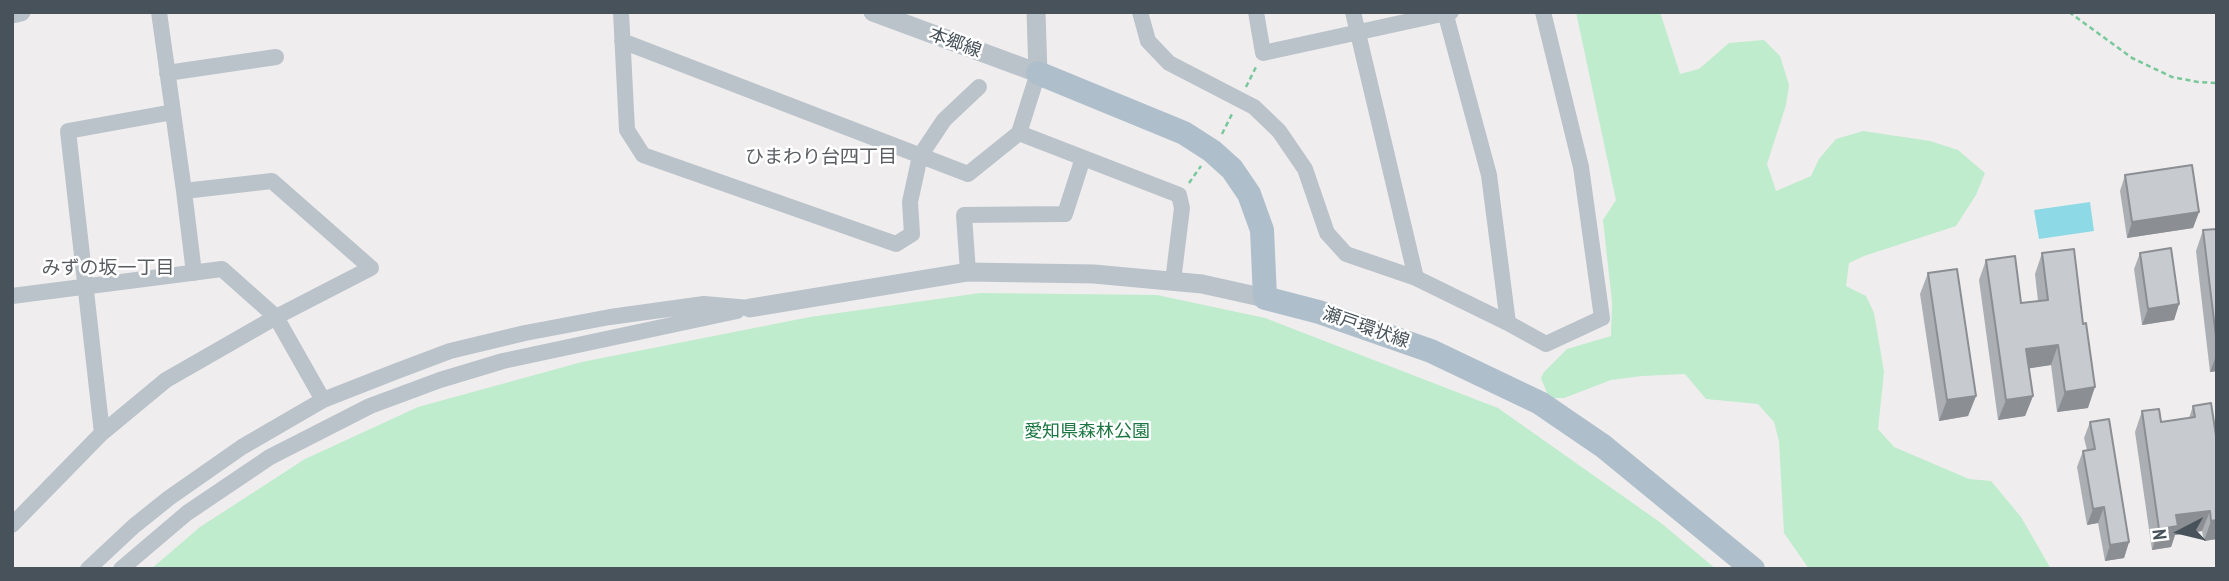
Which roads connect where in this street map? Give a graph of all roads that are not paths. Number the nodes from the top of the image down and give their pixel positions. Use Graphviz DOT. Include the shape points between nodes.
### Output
graph roads {
  1 [pos="21,12"];
  2 [pos="159,12"];
  3 [pos="621,12"];
  4 [pos="873,12"];
  5 [pos="1036,12"];
  6 [pos="1140,12"];
  7 [pos="1256,12"];
  8 [pos="1353,12"];
  9 [pos="1543,12"];
  10 [pos="1447,13"];
  11 [pos="12,14"];
  12 [pos="904,18"];
  13 [pos="1357,33"];
  14 [pos="622,41"];
  15 [pos="276,57"];
  16 [pos="1038,72"];
  17 [pos="167,73"];
  18 [pos="979,87"];
  19 [pos="173,112"];
  20 [pos="1019,133"];
  21 [pos="920,156"];
  22 [pos="1083,158"];
  23 [pos="184,191"];
  24 [pos="968,272"];
  25 [pos="194,273"];
  26 [pos="1416,278"];
  27 [pos="1173,281"];
  28 [pos="84,287"];
  29 [pos="12,296"];
  30 [pos="1265,298"];
  31 [pos="750,308"];
  32 [pos="276,317"];
  33 [pos="1508,323"];
  34 [pos="323,400"];
  35 [pos="102,433"];
  36 [pos="12,525"];
  37 [pos="88,569"];
  38 [pos="121,569"];
  39 [pos="1753,569"];
  1 -- 11 [label="street"];
  2 -- 17 [label="street"];
  3 -- 14 [label="street"];
  4 -- 12 [label="street, 本郷線"];
  5 -- 16 [label="street"];
  6 -- 26 [label="street" via="1148,41 1169,63 1254,107 1279,131 1305,169 1327,233 1346,254"];
  7 -- 13 [label="street" via="1263,53"];
  8 -- 13 [label="street"];
  9 -- 33 [label="street" via="1581,167 1602,318 1546,344"];
  10 -- 13 [label="street"];
  10 -- 33 [label="street" via="1489,175"];
  12 -- 16 [label="street, 本郷線"];
  13 -- 26 [label="street"];
  14 -- 21 [label="street"];
  14 -- 21 [label="street" via="627,130 643,155 896,244 912,234 910,202"];
  15 -- 17 [label="street"];
  16 -- 20 [label="street"];
  16 -- 30 [label="main road" via="1184,133 1232,169 1249,194 1262,230"];
  17 -- 19 [label="street"];
  18 -- 21 [label="street" via="944,120"];
  19 -- 23 [label="street"];
  19 -- 28 [label="street" via="68,131"];
  20 -- 21 [label="street" via="968,174"];
  20 -- 22 [label="street"];
  22 -- 24 [label="street" via="1065,214 964,215"];
  22 -- 27 [label="street" via="1180,195"];
  23 -- 25 [label="street"];
  23 -- 32 [label="street" via="272,181 371,268"];
  24 -- 27 [label="street" via="1094,274"];
  24 -- 31 [label="street"];
  25 -- 28 [label="street"];
  25 -- 32 [label="street" via="222,269"];
  26 -- 33 [label="street"];
  27 -- 30 [label="street"];
  28 -- 29 [label="street"];
  28 -- 35 [label="street"];
  30 -- 39 [label="main road, 瀬戸環状線" via="1431,351 1540,403 1603,446"];
  31 -- 34 [label="street" via="704,304 525,333 450,351"];
  31 -- 38 [label="street" via="503,361 370,407 270,457 187,513"];
  32 -- 34 [label="street"];
  32 -- 35 [label="street" via="166,380"];
  34 -- 37 [label="street" via="242,447 169,498"];
  35 -- 36 [label="street"];
}
